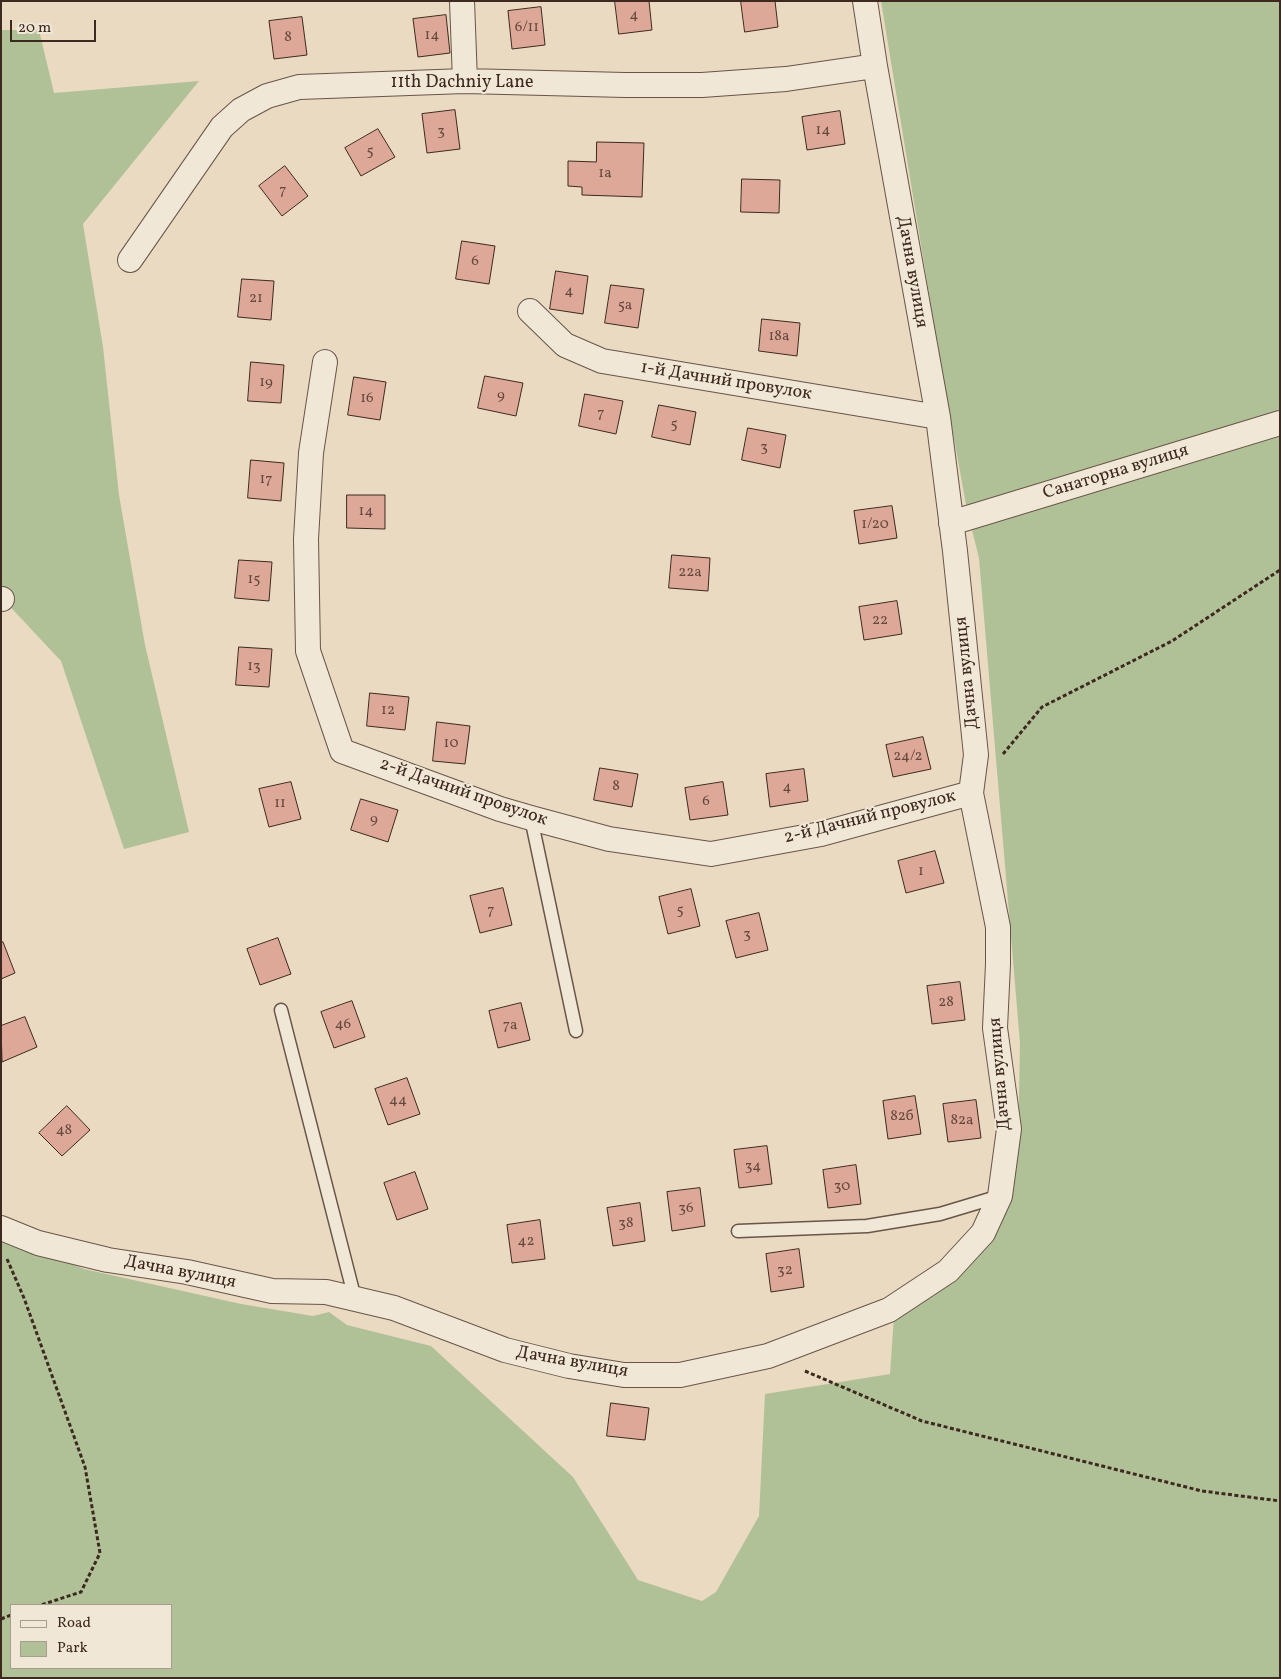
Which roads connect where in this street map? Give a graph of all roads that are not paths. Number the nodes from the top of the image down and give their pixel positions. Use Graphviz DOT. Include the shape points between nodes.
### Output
graph roads {
  1 [pos="462,1"];
  2 [pos="865,1"];
  3 [pos="875,66"];
  4 [pos="465,81"];
  5 [pos="130,260"];
  6 [pos="530,311"];
  7 [pos="325,362"];
  8 [pos="938,416"];
  9 [pos="1280,423"];
  10 [pos="951,523"];
  11 [pos="971,793"];
  12 [pos="531,818"];
  13 [pos="281,1010"];
  14 [pos="576,1031"];
  15 [pos="1000,1196"];
  16 [pos="1,1228"];
  17 [pos="738,1231"];
  18 [pos="355,1299"];
  1 -- 4 [label="street"];
  2 -- 3 [label="street, Дачна вулиця"];
  3 -- 4 [label="street, 11th Dachniy Lane" via="786,79 702,85"];
  3 -- 8 [label="street, Дачна вулиця"];
  4 -- 5 [label="street, 11th Dachniy Lane" via="300,87 260,99 222,127"];
  6 -- 8 [label="street, 1-й Дачний провулок" via="565,345 602,361"];
  7 -- 12 [label="street, 2-й Дачний провулок" via="312,453 306,539 308,651 342,751 500,810"];
  8 -- 10 [label="street, Дачна вулиця"];
  9 -- 10 [label="street, Санаторна вулиця"];
  10 -- 11 [label="street, Дачна вулиця" via="976,755"];
  11 -- 12 [label="street, 2-й Дачний провулок" via="821,834 711,854 609,839"];
  11 -- 15 [label="street, Дачна вулиця" via="998,927 995,1028 1008,1129"];
  12 -- 14 [label="lane"];
  13 -- 18 [label="lane"];
  15 -- 17 [label="lane" via="940,1214 868,1226"];
  15 -- 18 [label="street, Дачна вулиця" via="983,1232 948,1271 889,1310 768,1356 680,1375 624,1375 570,1366 505,1350 394,1308"];
  16 -- 18 [label="street, Дачна вулиця" via="38,1242 108,1260 187,1272 272,1291 326,1292"];
}
